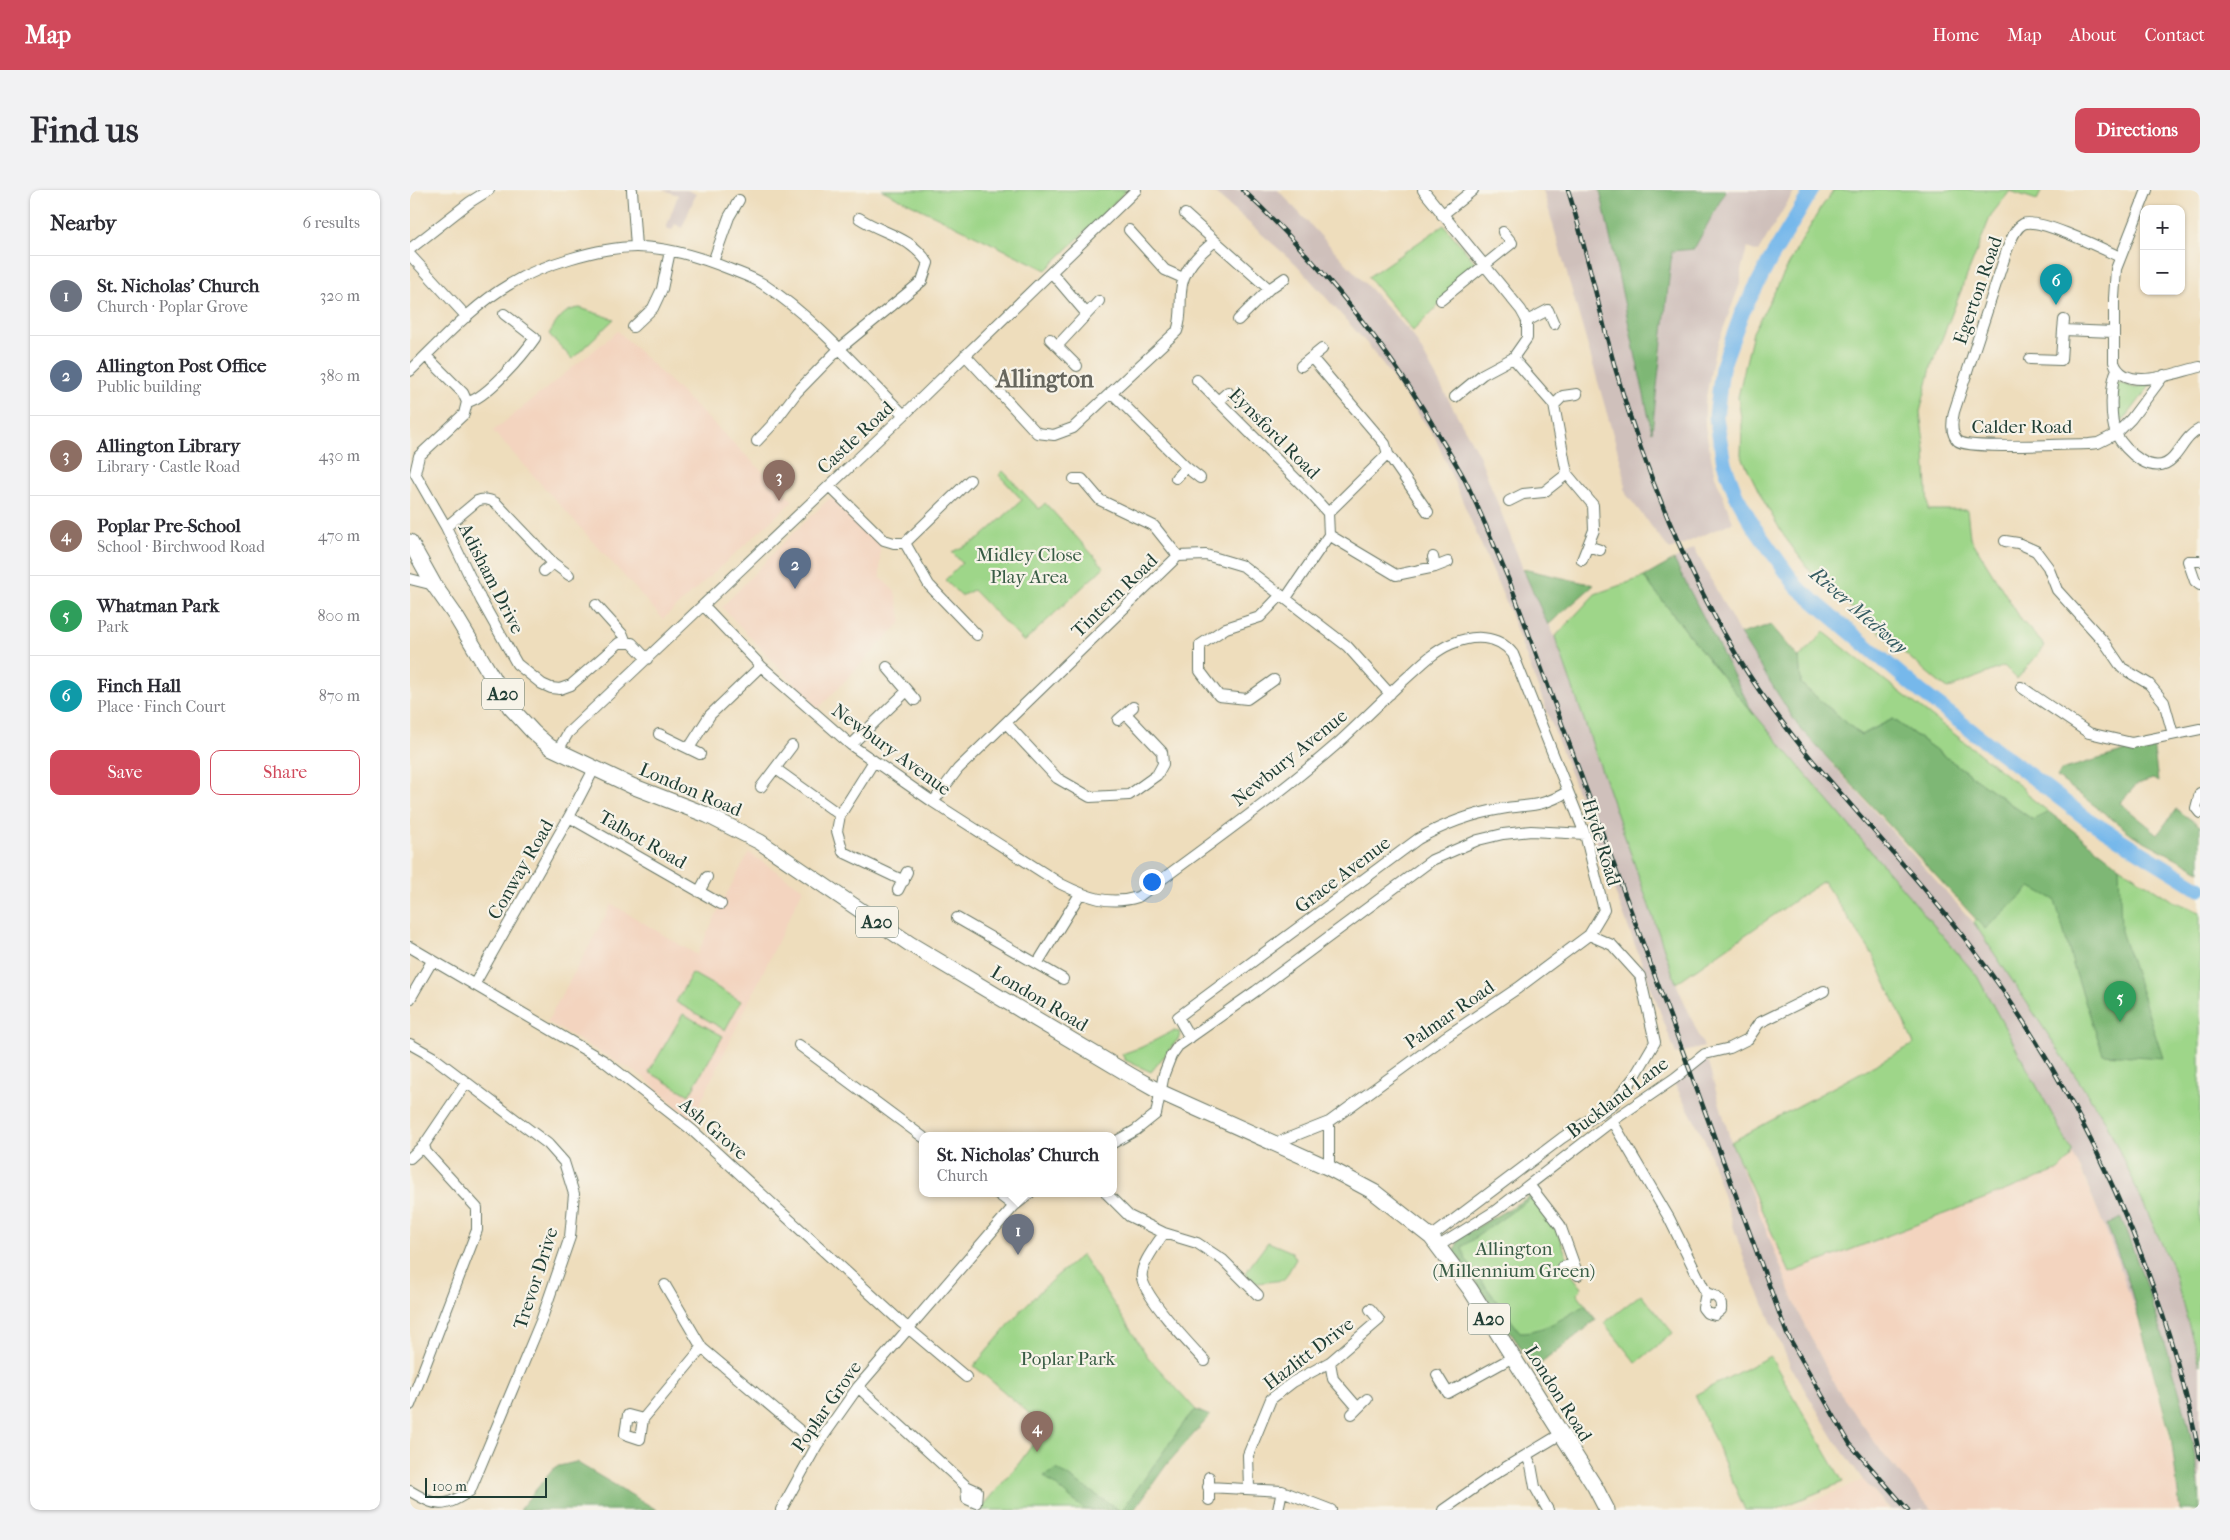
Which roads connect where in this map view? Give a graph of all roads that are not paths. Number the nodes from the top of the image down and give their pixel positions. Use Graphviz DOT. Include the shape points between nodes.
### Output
graph roads {
  1 [pos="489,190"];
  2 [pos="632,190"];
  3 [pos="1136,190"];
  4 [pos="1423,190"];
  5 [pos="1473,190"];
  6 [pos="2147,190"];
  7 [pos="739,200"];
  8 [pos="1184,214"];
  9 [pos="1442,215"];
  10 [pos="859,218"];
  11 [pos="1129,230"];
  12 [pos="1503,232"];
  13 [pos="1215,241"];
  14 [pos="636,247"];
  15 [pos="410,249"];
  16 [pos="670,251"];
  17 [pos="410,255"];
  18 [pos="2120,257"];
  19 [pos="712,262"];
  20 [pos="1483,266"];
  21 [pos="1052,273"];
  22 [pos="1183,278"];
  23 [pos="1285,278"];
  24 [pos="1269,289"];
  25 [pos="1441,300"];
  26 [pos="1099,301"];
  27 [pos="1086,313"];
  28 [pos="504,314"];
  29 [pos="468,317"];
  30 [pos="1238,320"];
  31 [pos="1527,321"];
  32 [pos="1554,324"];
  33 [pos="633,327"];
  34 [pos="2113,332"];
  35 [pos="839,349"];
  36 [pos="1322,349"];
  37 [pos="965,355"];
  38 [pos="426,356"];
  39 [pos="1312,358"];
  40 [pos="1513,358"];
  41 [pos="2030,359"];
  42 [pos="1077,366"];
  43 [pos="1301,366"];
  44 [pos="2200,367"];
  45 [pos="2117,370"];
  46 [pos="410,371"];
  47 [pos="2164,376"];
  48 [pos="1196,380"];
  49 [pos="1111,392"];
  50 [pos="1228,392"];
  51 [pos="1577,394"];
  52 [pos="1455,398"];
  53 [pos="1218,401"];
  54 [pos="467,402"];
  55 [pos="1554,405"];
  56 [pos="1954,412"];
  57 [pos="904,416"];
  58 [pos="2200,429"];
  59 [pos="2116,434"];
  60 [pos="756,441"];
  61 [pos="1388,454"];
  62 [pos="1186,467"];
  63 [pos="1567,474"];
  64 [pos="1176,478"];
  65 [pos="1200,478"];
  66 [pos="1074,479"];
  67 [pos="970,480"];
  68 [pos="829,486"];
  69 [pos="1510,501"];
  70 [pos="1428,512"];
  71 [pos="1328,513"];
  72 [pos="446,527"];
  73 [pos="1329,535"];
  74 [pos="2005,541"];
  75 [pos="410,542"];
  76 [pos="906,543"];
  77 [pos="1588,546"];
  78 [pos="1600,550"];
  79 [pos="1178,556"];
  80 [pos="414,558"];
  81 [pos="1582,560"];
  82 [pos="2200,561"];
  83 [pos="1448,562"];
  84 [pos="553,563"];
  85 [pos="544,571"];
  86 [pos="569,575"];
  87 [pos="410,579"];
  88 [pos="434,585"];
  89 [pos="2200,585"];
  90 [pos="1283,596"];
  91 [pos="596,606"];
  92 [pos="704,606"];
  93 [pos="977,635"];
  94 [pos="626,643"];
  95 [pos="1513,654"];
  96 [pos="647,659"];
  97 [pos="761,666"];
  98 [pos="887,667"];
  99 [pos="1274,680"];
  100 [pos="2021,687"];
  101 [pos="907,691"];
  102 [pos="1390,694"];
  103 [pos="915,700"];
  104 [pos="1126,714"];
  105 [pos="1006,723"];
  106 [pos="2200,729"];
  107 [pos="659,734"];
  108 [pos="2174,734"];
  109 [pos="851,745"];
  110 [pos="792,746"];
  111 [pos="689,748"];
  112 [pos="557,752"];
  113 [pos="700,754"];
  114 [pos="874,761"];
  115 [pos="594,769"];
  116 [pos="776,769"];
  117 [pos="761,787"];
  118 [pos="1568,792"];
  119 [pos="2200,793"];
  120 [pos="933,802"];
  121 [pos="2200,812"];
  122 [pos="840,815"];
  123 [pos="569,817"];
  124 [pos="1585,834"];
  125 [pos="707,877"];
  126 [pos="898,890"];
  127 [pos="699,892"];
  128 [pos="1080,894"];
  129 [pos="721,904"];
  130 [pos="957,919"];
  131 [pos="1589,935"];
  132 [pos="410,947"];
  133 [pos="432,962"];
  134 [pos="1037,964"];
  135 [pos="1063,979"];
  136 [pos="474,984"];
  137 [pos="1824,991"];
  138 [pos="410,999"];
  139 [pos="1190,1038"];
  140 [pos="410,1044"];
  141 [pos="799,1045"];
  142 [pos="466,1083"];
  143 [pos="1160,1092"];
  144 [pos="1330,1122"];
  145 [pos="1612,1122"];
  146 [pos="919,1134"];
  147 [pos="1117,1142"];
  148 [pos="1276,1143"];
  149 [pos="424,1145"];
  150 [pos="410,1158"];
  151 [pos="1328,1168"];
  152 [pos="1530,1186"];
  153 [pos="1002,1197"];
  154 [pos="1024,1197"];
  155 [pos="1110,1197"];
  156 [pos="1014,1206"];
  157 [pos="1164,1233"];
  158 [pos="1434,1242"];
  159 [pos="1574,1264"];
  160 [pos="1562,1267"];
  161 [pos="1578,1275"];
  162 [pos="665,1285"];
  163 [pos="1706,1292"];
  164 [pos="1258,1295"];
  165 [pos="1370,1309"];
  166 [pos="908,1328"];
  167 [pos="702,1348"];
  168 [pos="1513,1357"];
  169 [pos="1205,1361"];
  170 [pos="1330,1362"];
  171 [pos="1437,1375"];
  172 [pos="966,1377"];
  173 [pos="858,1387"];
  174 [pos="1367,1399"];
  175 [pos="410,1405"];
  176 [pos="643,1419"];
  177 [pos="1561,1434"];
  178 [pos="816,1445"];
  179 [pos="1526,1455"];
  180 [pos="966,1486"];
  181 [pos="1249,1488"];
  182 [pos="410,1491"];
  183 [pos="1282,1491"];
  184 [pos="1209,1500"];
  185 [pos="1448,1508"];
  186 [pos="781,1510"];
  187 [pos="1278,1510"];
  188 [pos="1331,1510"];
  189 [pos="1548,1510"];
  190 [pos="1607,1510"];
  1 -- 15 [label="street"];
  2 -- 14 [label="street"];
  3 -- 21 [label="street, Castle Road"];
  4 -- 9 [label="street"];
  5 -- 9 [label="street"];
  6 -- 18 [label="street"];
  7 -- 19 [label="street"];
  8 -- 13 [label="street"];
  9 -- 20 [label="street"];
  10 -- 35 [label="street" via="909,241 928,263 922,281"];
  11 -- 22 [label="street" via="1165,270"];
  12 -- 20 [label="street" via="1512,243"];
  13 -- 22 [label="street" via="1196,257"];
  13 -- 24 [label="street"];
  14 -- 16 [label="street"];
  14 -- 29 [label="street" via="547,266 509,284"];
  16 -- 19 [label="street"];
  16 -- 33 [label="street" via="662,289 653,308"];
  17 -- 29 [label="street"];
  18 -- 34 [label="street" via="2114,280"];
  18 -- 56 [label="street, Egerton Road" via="2042,224 2028,222 2018,228 2007,250"];
  19 -- 35 [label="street" via="761,282 798,309"];
  20 -- 25 [label="street"];
  20 -- 31 [label="street"];
  21 -- 27 [label="street"];
  21 -- 37 [label="street, Castle Road"];
  22 -- 49 [label="street" via="1181,322 1177,331 1150,351"];
  23 -- 24 [label="street"];
  24 -- 30 [label="street"];
  26 -- 27 [label="street"];
  27 -- 42 [label="street" via="1054,342"];
  28 -- 54 [label="street, Adisham Drive" via="534,338 521,357 480,398"];
  29 -- 38 [label="street"];
  31 -- 32 [label="street" via="1548,310"];
  31 -- 40 [label="street" via="1527,338"];
  34 -- 41 [label="street" via="2064,325 2061,360"];
  34 -- 45 [label="street"];
  35 -- 57 [label="street"];
  35 -- 60 [label="street"];
  36 -- 39 [label="street"];
  37 -- 49 [label="street" via="1038,432 1054,435 1073,428"];
  37 -- 57 [label="street, Castle Road"];
  38 -- 46 [label="street"];
  38 -- 54 [label="street" via="463,393"];
  39 -- 43 [label="street"];
  39 -- 61 [label="street" via="1384,444"];
  40 -- 52 [label="street" via="1483,374"];
  40 -- 55 [label="street"];
  44 -- 47 [label="street"];
  45 -- 47 [label="street" via="2133,379"];
  45 -- 59 [label="street" via="2113,378 2112,405"];
  47 -- 59 [label="street, Calder Road"];
  48 -- 53 [label="street, Eynsford Road"];
  49 -- 62 [label="street"];
  50 -- 53 [label="street"];
  51 -- 55 [label="street" via="1563,396"];
  53 -- 71 [label="street, Eynsford Road"];
  54 -- 72 [label="street, Adisham Drive" via="464,414 419,456 416,464 418,481"];
  55 -- 63 [label="street"];
  56 -- 59 [label="street, Calder Road" via="1954,436 1971,446 2089,444"];
  57 -- 68 [label="street, Castle Road"];
  58 -- 59 [label="street" via="2188,437 2173,458 2160,465 2142,462 2133,456"];
  61 -- 70 [label="street"];
  61 -- 71 [label="street"];
  62 -- 64 [label="street"];
  62 -- 65 [label="street"];
  63 -- 69 [label="street" via="1544,492 1523,494"];
  63 -- 77 [label="street" via="1593,505 1594,530"];
  66 -- 79 [label="street" via="1082,479 1100,500 1154,526"];
  67 -- 76 [label="street"];
  68 -- 76 [label="street" via="884,540 894,544"];
  68 -- 92 [label="street, Castle Road"];
  71 -- 73 [label="street"];
  72 -- 84 [label="street" via="477,501 490,499"];
  72 -- 94 [label="street, Adisham Drive" via="481,600 517,664 542,684 560,689 612,647"];
  73 -- 83 [label="street" via="1396,575 1434,562"];
  73 -- 90 [label="street"];
  74 -- 108 [label="street" via="2036,551 2048,567 2057,590 2122,668 2149,684 2164,702"];
  75 -- 80 [label="main road, A20"];
  76 -- 93 [label="street" via="929,585"];
  77 -- 78 [label="street"];
  77 -- 81 [label="street"];
  79 -- 90 [label="street, Tintern Road" via="1206,555 1243,566"];
  79 -- 105 [label="street, Tintern Road"];
  80 -- 88 [label="main road, London Road / A20"];
  82 -- 89 [label="street" via="2188,561 2195,581"];
  84 -- 85 [label="street"];
  84 -- 86 [label="street"];
  87 -- 88 [label="street"];
  88 -- 112 [label="main road, London Road / A20" via="510,707"];
  90 -- 99 [label="street" via="1260,617 1226,628 1200,645 1200,671 1220,696 1247,699"];
  90 -- 102 [label="street, Tintern Road" via="1347,646"];
  91 -- 94 [label="street"];
  92 -- 96 [label="street, Castle Road"];
  92 -- 97 [label="street, Newbury Avenue"];
  94 -- 96 [label="street" via="632,643"];
  95 -- 102 [label="street, Newbury Avenue" via="1498,640 1462,640 1437,652"];
  95 -- 118 [label="street, Hyde Road"];
  96 -- 112 [label="street, Castle Road" via="568,733"];
  97 -- 109 [label="street, Newbury Avenue"];
  97 -- 111 [label="street" via="710,715"];
  98 -- 101 [label="street"];
  100 -- 108 [label="street" via="2090,733 2132,743"];
  101 -- 103 [label="street"];
  101 -- 109 [label="street"];
  102 -- 128 [label="street, Newbury Avenue" via="1288,784 1138,897 1109,902"];
  104 -- 105 [label="street" via="1162,752 1163,764 1157,775 1129,795 1090,797 1057,778"];
  105 -- 120 [label="street, Tintern Road" via="958,769"];
  106 -- 108 [label="street"];
  107 -- 111 [label="street"];
  109 -- 114 [label="street, Newbury Avenue"];
  110 -- 116 [label="street"];
  111 -- 113 [label="street"];
  112 -- 115 [label="main road, London Road / A20"];
  114 -- 120 [label="street, Newbury Avenue"];
  114 -- 122 [label="street"];
  115 -- 123 [label="street, Conway Road"];
  115 -- 143 [label="main road, London Road / A20" via="707,815 760,842 910,944"];
  116 -- 117 [label="street"];
  116 -- 122 [label="street"];
  118 -- 124 [label="street, Hyde Road"];
  118 -- 139 [label="street, Grace Avenue" via="1535,806 1502,809 1442,825 1418,839 1178,1017"];
  119 -- 121 [label="street" via="2196,808"];
  120 -- 128 [label="street, Newbury Avenue"];
  122 -- 126 [label="street" via="837,831 843,852 906,877"];
  123 -- 127 [label="street, Talbot Road"];
  123 -- 136 [label="street, Conway Road"];
  124 -- 131 [label="street, Hyde Road" via="1604,910"];
  124 -- 139 [label="street" via="1531,831 1503,834 1478,840 1432,860"];
  125 -- 127 [label="street, Talbot Road"];
  127 -- 129 [label="street, Talbot Road"];
  128 -- 134 [label="street"];
  130 -- 134 [label="street"];
  131 -- 144 [label="street, Palmar Road"];
  131 -- 158 [label="street, Buckland Lane" via="1612,945 1640,976 1655,1042 1635,1076 1613,1104 1562,1138"];
  132 -- 133 [label="street, Ash Grove"];
  133 -- 136 [label="street, Ash Grove"];
  133 -- 138 [label="street"];
  134 -- 135 [label="street"];
  136 -- 166 [label="street, Ash Grove" via="604,1061 692,1130"];
  137 -- 145 [label="street, Buckland Lane" via="1759,1023 1748,1039 1705,1054"];
  139 -- 143 [label="street" via="1171,1056"];
  140 -- 142 [label="street, Trevor Drive"];
  141 -- 146 [label="street"];
  142 -- 149 [label="street"];
  142 -- 182 [label="street, Trevor Drive" via="548,1144 564,1162 574,1194 570,1237 541,1321 470,1491 452,1502 433,1504"];
  143 -- 147 [label="street" via="1156,1114"];
  143 -- 148 [label="main road, London Road / A20"];
  144 -- 148 [label="street, Palmar Road"];
  144 -- 151 [label="street"];
  145 -- 152 [label="street, Buckland Lane"];
  145 -- 163 [label="street" via="1669,1218"];
  148 -- 151 [label="main road, London Road / A20"];
  149 -- 150 [label="street"];
  149 -- 175 [label="street" via="426,1152 477,1208 478,1230"];
  151 -- 158 [label="main road, London Road / A20" via="1374,1192"];
  152 -- 158 [label="street, Buckland Lane" via="1495,1211"];
  152 -- 159 [label="street" via="1560,1225"];
  153 -- 156 [label="street"];
  154 -- 156 [label="street, Poplar Grove"];
  155 -- 157 [label="street" via="1129,1216"];
  156 -- 166 [label="street, Poplar Grove"];
  157 -- 164 [label="street" via="1197,1243 1223,1260"];
  157 -- 169 [label="street" via="1143,1267 1142,1277 1150,1294 1177,1331"];
  158 -- 168 [label="main road, London Road / A20" via="1470,1289"];
  159 -- 160 [label="street"];
  159 -- 161 [label="street"];
  162 -- 167 [label="street"];
  165 -- 170 [label="street, Hazlitt Drive" via="1379,1320"];
  166 -- 172 [label="street"];
  166 -- 173 [label="street, Poplar Grove"];
  167 -- 176 [label="street"];
  167 -- 178 [label="street"];
  168 -- 171 [label="street" via="1448,1393"];
  168 -- 177 [label="main road, London Road / A20"];
  170 -- 174 [label="street" via="1333,1379 1355,1411"];
  170 -- 181 [label="street, Hazlitt Drive" via="1293,1382 1271,1399 1248,1455"];
  173 -- 178 [label="street, Poplar Grove"];
  173 -- 180 [label="street"];
  177 -- 179 [label="street"];
  177 -- 190 [label="main road, London Road / A20"];
  178 -- 186 [label="street, Poplar Grove"];
  179 -- 185 [label="street"];
  179 -- 189 [label="street" via="1535,1487"];
  181 -- 183 [label="street"];
  181 -- 184 [label="street" via="1208,1482"];
  183 -- 187 [label="street"];
  183 -- 188 [label="street"];
}
